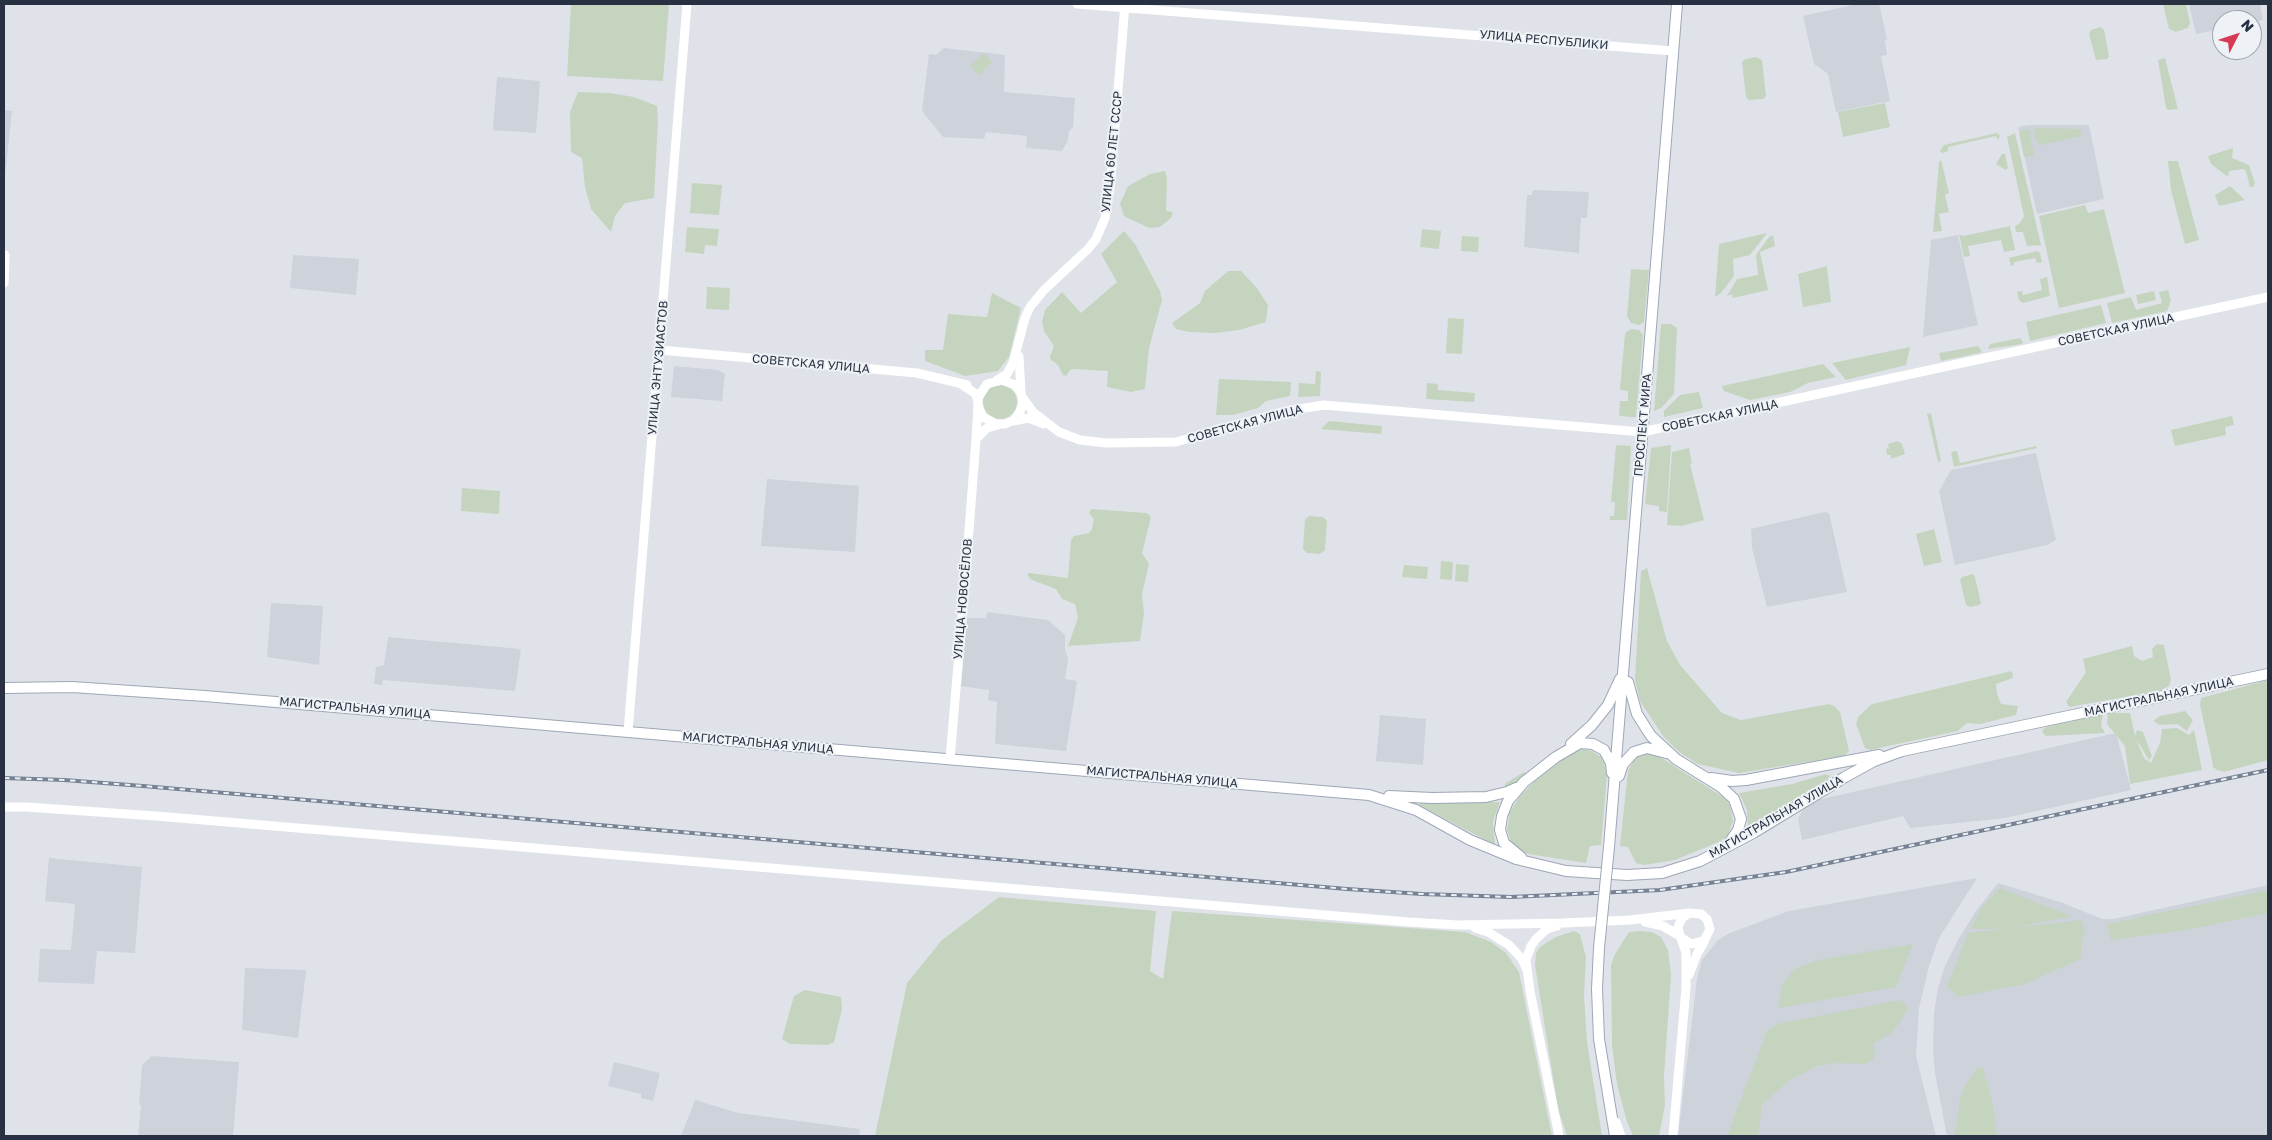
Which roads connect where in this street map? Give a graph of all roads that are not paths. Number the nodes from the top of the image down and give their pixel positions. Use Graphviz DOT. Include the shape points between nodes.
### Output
graph roads {
  1 [pos="687,4"];
  2 [pos="1077,4"];
  3 [pos="1677,4"];
  4 [pos="1124,6"];
  5 [pos="1673,51"];
  6 [pos="5,255"];
  7 [pos="4,283"];
  8 [pos="2268,297"];
  9 [pos="1020,341"];
  10 [pos="660,350"];
  11 [pos="997,380"];
  12 [pos="961,384"];
  13 [pos="987,384"];
  14 [pos="1022,395"];
  15 [pos="978,404"];
  16 [pos="1005,424"];
  17 [pos="1051,427"];
  18 [pos="1642,432"];
  19 [pos="976,439"];
  20 [pos="1626,659"];
  21 [pos="2268,674"];
  22 [pos="4,688"];
  23 [pos="628,732"];
  24 [pos="1902,751"];
  25 [pos="1556,757"];
  26 [pos="1676,758"];
  27 [pos="950,759"];
  28 [pos="1705,776"];
  29 [pos="1524,782"];
  30 [pos="1614,789"];
  31 [pos="1368,795"];
  32 [pos="4,807"];
  33 [pos="1722,851"];
  34 [pos="1531,863"];
  35 [pos="1690,914"];
  36 [pos="1630,920"];
  37 [pos="1564,923"];
  38 [pos="1458,925"];
  39 [pos="1681,937"];
  40 [pos="1704,941"];
  41 [pos="1527,970"];
  42 [pos="1686,988"];
  43 [pos="1607,1095"];
  44 [pos="1558,1136"];
  45 [pos="1611,1136"];
  46 [pos="1615,1136"];
  47 [pos="1621,1136"];
  48 [pos="1671,1136"];
  1 -- 10 [label="main road, УЛИЦА ЭНТУЗИАСТОВ"];
  2 -- 4 [label="main road"];
  3 -- 5 [label="main road, ПРОСПЕКТ МИРА"];
  4 -- 5 [label="main road, УЛИЦА РЕСПУБЛИКИ"];
  4 -- 9 [label="main road, УЛИЦА 60 ЛЕТ СССР" via="1105,218 1088,249 1036,298 1025,318"];
  5 -- 18 [label="main road, ПРОСПЕКТ МИРА"];
  6 -- 7 [label="main road"];
  8 -- 18 [label="main road, СОВЕТСКАЯ УЛИЦА"];
  9 -- 11 [label="main road" via="1010,370"];
  9 -- 14 [label="main road"];
  10 -- 12 [label="main road, СОВЕТСКАЯ УЛИЦА" via="917,373"];
  10 -- 23 [label="main road, УЛИЦА ЭНТУЗИАСТОВ"];
  11 -- 13 [label="main road"];
  11 -- 14 [label="main road" via="1011,382"];
  12 -- 13 [label="main road, СОВЕТСКАЯ УЛИЦА" via="978,387"];
  12 -- 15 [label="main road" via="973,391"];
  13 -- 15 [label="main road" via="980,393"];
  14 -- 16 [label="main road" via="1020,412"];
  14 -- 17 [label="main road" via="1033,412"];
  15 -- 16 [label="main road" via="983,417 991,423"];
  15 -- 19 [label="main road, УЛИЦА НОВОСЁЛОВ"];
  16 -- 17 [label="main road" via="1028,418"];
  16 -- 19 [label="main road" via="987,428"];
  17 -- 18 [label="main road, СОВЕТСКАЯ УЛИЦА" via="1088,442 1176,442 1286,411 1324,405"];
  18 -- 20 [label="main road, ПРОСПЕКТ МИРА"];
  19 -- 27 [label="main road, УЛИЦА НОВОСЁЛОВ"];
  20 -- 25 [label="main road" via="1616,692 1608,705 1592,725"];
  20 -- 26 [label="main road" via="1629,691 1637,714 1651,736"];
  20 -- 30 [label="main road, ПРОСПЕКТ МИРА"];
  21 -- 24 [label="main road, МАГИСТРАЛЬНАЯ УЛИЦА"];
  22 -- 23 [label="main road, МАГИСТРАЛЬНАЯ УЛИЦА" via="150,691"];
  23 -- 27 [label="main road, МАГИСТРАЛЬНАЯ УЛИЦА"];
  24 -- 28 [label="main road" via="1746,780"];
  24 -- 33 [label="main road, МАГИСТРАЛЬНАЯ УЛИЦА" via="1845,776"];
  25 -- 29 [label="main road"];
  25 -- 30 [label="main road" via="1580,743 1599,746 1611,763"];
  26 -- 28 [label="main road"];
  26 -- 30 [label="main road" via="1653,748 1634,752 1623,764"];
  27 -- 31 [label="main road, МАГИСТРАЛЬНАЯ УЛИЦА"];
  28 -- 33 [label="main road" via="1728,792 1740,813 1738,830"];
  29 -- 31 [label="main road" via="1507,792 1486,797"];
  29 -- 34 [label="main road" via="1508,801 1500,830 1508,848"];
  30 -- 43 [label="main road, ПРОСПЕКТ МИРА, bridge" via="1599,948 1598,1021"];
  31 -- 34 [label="main road, МАГИСТРАЛЬНАЯ УЛИЦА" via="1409,807 1490,850"];
  32 -- 38 [label="main road" via="26,806"];
  33 -- 34 [label="main road, МАГИСТРАЛЬНАЯ УЛИЦА" via="1686,867 1648,874 1586,873"];
  35 -- 36 [label="main road"];
  35 -- 39 [label="main road" via="1680,922 1678,930"];
  35 -- 40 [label="main road" via="1701,914 1708,922 1710,932"];
  36 -- 37 [label="main road"];
  36 -- 39 [label="main road" via="1655,923"];
  37 -- 38 [label="main road"];
  37 -- 41 [label="main road" via="1536,939 1528,953"];
  38 -- 41 [label="main road" via="1477,928 1499,938 1517,953"];
  39 -- 40 [label="main road" via="1691,944"];
  39 -- 42 [label="main road" via="1686,953"];
  40 -- 42 [label="main road"];
  41 -- 44 [label="main road"];
  42 -- 48 [label="main road" via="1676,1118"];
  43 -- 45 [label="main road"];
  43 -- 46 [label="main road, ПРОСПЕКТ МИРА"];
  43 -- 47 [label="main road"];
}
